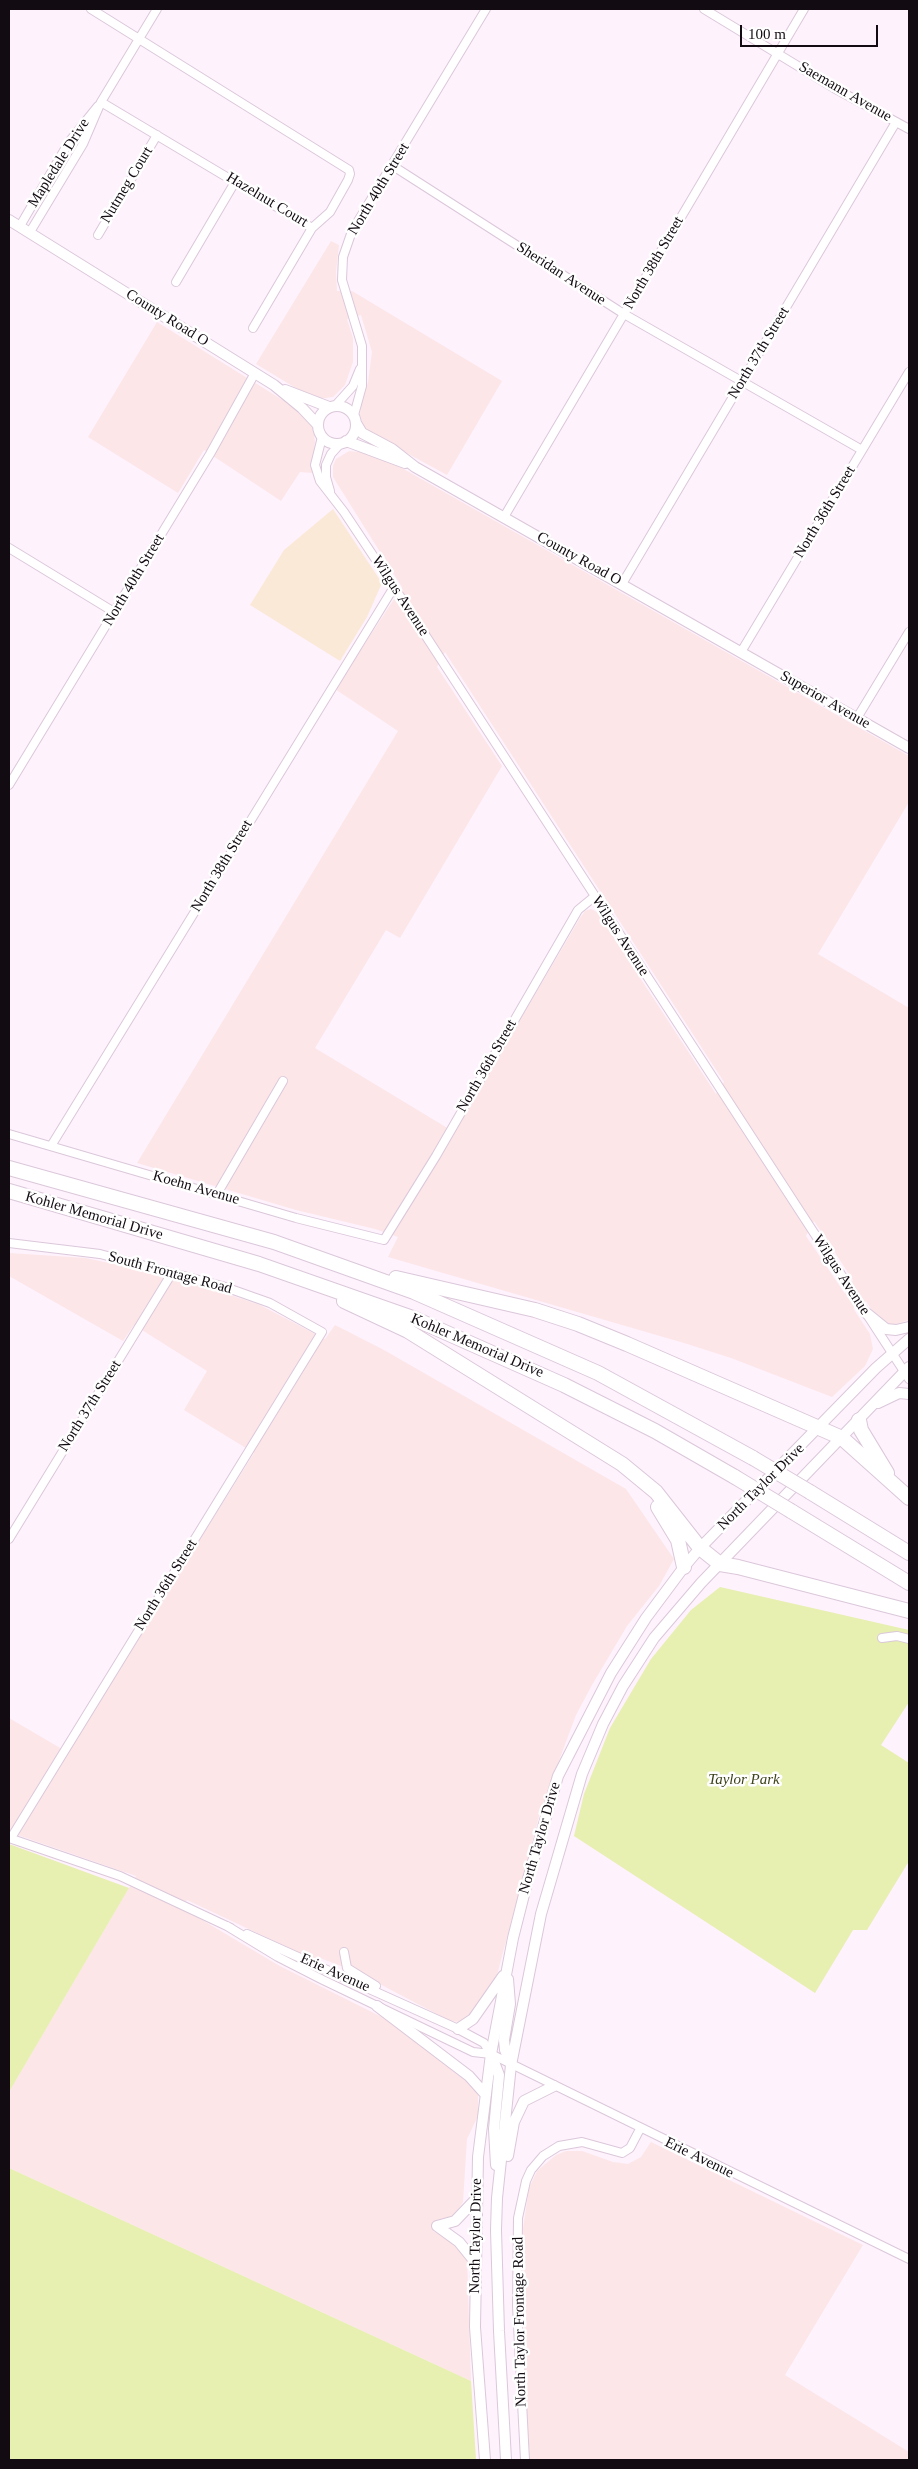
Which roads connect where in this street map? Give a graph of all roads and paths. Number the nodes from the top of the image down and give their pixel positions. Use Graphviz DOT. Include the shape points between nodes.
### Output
graph roads {
  1 [pos="91,9"];
  2 [pos="157,9"];
  3 [pos="486,9"];
  4 [pos="704,9"];
  5 [pos="804,9"];
  6 [pos="140,38"];
  7 [pos="778,52"];
  8 [pos="101,102"];
  9 [pos="896,122"];
  10 [pos="909,129"];
  11 [pos="157,135"];
  12 [pos="393,166"];
  13 [pos="235,182"];
  14 [pos="9,220"];
  15 [pos="20,226"];
  16 [pos="312,228"];
  17 [pos="30,232"];
  18 [pos="98,235"];
  19 [pos="176,282"];
  20 [pos="624,314"];
  21 [pos="253,328"];
  22 [pos="362,364"];
  23 [pos="909,372"];
  24 [pos="256,373"];
  25 [pos="742,382"];
  26 [pos="274,386"];
  27 [pos="332,406"];
  28 [pos="355,419"];
  29 [pos="318,425"];
  30 [pos="322,437"];
  31 [pos="343,442"];
  32 [pos="862,450"];
  33 [pos="415,467"];
  34 [pos="331,493"];
  35 [pos="504,518"];
  36 [pos="9,548"];
  37 [pos="622,584"];
  38 [pos="394,587"];
  39 [pos="114,612"];
  40 [pos="909,632"];
  41 [pos="742,652"];
  42 [pos="856,718"];
  43 [pos="909,748"];
  44 [pos="9,785"];
  45 [pos="595,896"];
  46 [pos="283,1081"];
  47 [pos="9,1134"];
  48 [pos="51,1146"];
  49 [pos="9,1168"];
  50 [pos="9,1193"];
  51 [pos="217,1194"];
  52 [pos="384,1240"];
  53 [pos="9,1243"];
  54 [pos="259,1264"];
  55 [pos="352,1268"];
  56 [pos="172,1273"];
  57 [pos="865,1312"];
  58 [pos="909,1327"];
  59 [pos="322,1332"];
  60 [pos="909,1339"];
  61 [pos="892,1354"];
  62 [pos="908,1373"];
  63 [pos="909,1394"];
  64 [pos="868,1409"];
  65 [pos="859,1420"];
  66 [pos="556,1422"];
  67 [pos="819,1428"];
  68 [pos="842,1438"];
  69 [pos="890,1481"];
  70 [pos="909,1498"];
  71 [pos="9,1539"];
  72 [pos="700,1548"];
  73 [pos="909,1553"];
  74 [pos="720,1564"];
  75 [pos="684,1567"];
  76 [pos="909,1583"];
  77 [pos="909,1611"];
  78 [pos="882,1638"];
  79 [pos="909,1639"];
  80 [pos="10,1838"];
  81 [pos="227,1926"];
  82 [pos="344,1952"];
  83 [pos="507,1971"];
  84 [pos="378,2006"];
  85 [pos="415,2008"];
  86 [pos="458,2029"];
  87 [pos="491,2054"];
  88 [pos="511,2065"];
  89 [pos="554,2086"];
  90 [pos="486,2095"];
  91 [pos="640,2129"];
  92 [pos="477,2198"];
  93 [pos="497,2198"];
  94 [pos="909,2260"];
  95 [pos="476,2263"];
  96 [pos="484,2460"];
  97 [pos="506,2460"];
  98 [pos="525,2460"];
  1 -- 6 [label="street"];
  2 -- 6 [label="street, Mapledale Drive"];
  3 -- 12 [label="street, North 40th Street"];
  4 -- 7 [label="street, Saemann Avenue"];
  5 -- 7 [label="street, North 38th Street"];
  6 -- 8 [label="street, Mapledale Drive"];
  6 -- 16 [label="street, Hazelnut Court" via="346,166 350,174 348,180 330,212"];
  7 -- 9 [label="street, Saemann Avenue"];
  7 -- 20 [label="street, North 38th Street"];
  8 -- 11 [label="street, Hazelnut Court"];
  8 -- 15 [label="street, Mapledale Drive" via="69,142"];
  8 -- 17 [label="street, Mapledale Drive" via="93,127"];
  9 -- 10 [label="street, Saemann Avenue"];
  9 -- 25 [label="street, North 37th Street"];
  11 -- 13 [label="street, Hazelnut Court"];
  11 -- 18 [label="street, Nutmeg Court"];
  12 -- 20 [label="street, Sheridan Avenue"];
  12 -- 22 [label="street, North 40th Street" via="352,231 343,257 342,280 362,346"];
  13 -- 16 [label="street, Hazelnut Court"];
  13 -- 19 [label="street"];
  14 -- 15 [label="main road, County Road O"];
  15 -- 17 [label="main road, County Road O"];
  16 -- 21 [label="street"];
  17 -- 24 [label="main road, County Road O"];
  20 -- 25 [label="street, Sheridan Avenue"];
  20 -- 35 [label="street, North 38th Street"];
  22 -- 27 [label="street" via="353,386"];
  22 -- 28 [label="street, North 40th Street" via="362,386"];
  23 -- 32 [label="street, North 36th Street"];
  24 -- 26 [label="main road, County Road O"];
  24 -- 39 [label="street, North 40th Street"];
  25 -- 32 [label="street, Sheridan Avenue"];
  25 -- 37 [label="street, North 37th Street"];
  26 -- 27 [label="main road"];
  26 -- 29 [label="main road, County Road O"];
  27 -- 28 [label="main road" via="346,408"];
  27 -- 29 [label="main road" via="321,414"];
  28 -- 31 [label="main road" via="354,434"];
  28 -- 33 [label="main road, County Road O" via="362,433 392,449"];
  29 -- 30 [label="main road"];
  30 -- 31 [label="main road" via="333,443"];
  30 -- 34 [label="street, Wilgus Avenue" via="315,469"];
  31 -- 33 [label="main road, County Road O"];
  31 -- 34 [label="street, Wilgus Avenue" via="330,454 326,465"];
  32 -- 41 [label="street, North 36th Street"];
  33 -- 35 [label="main road, County Road O"];
  34 -- 38 [label="street, Wilgus Avenue"];
  35 -- 37 [label="main road, County Road O"];
  36 -- 39 [label="street"];
  37 -- 41 [label="main road, County Road O"];
  38 -- 45 [label="street, Wilgus Avenue"];
  38 -- 48 [label="street, North 38th Street"];
  39 -- 44 [label="street, North 40th Street"];
  40 -- 42 [label="street"];
  41 -- 42 [label="main road, Superior Avenue"];
  42 -- 43 [label="main road, Superior Avenue"];
  45 -- 52 [label="street, North 36th Street" via="580,908"];
  45 -- 57 [label="street, Wilgus Avenue"];
  46 -- 51 [label="street"];
  47 -- 48 [label="street, Koehn Avenue"];
  48 -- 51 [label="street, Koehn Avenue"];
  49 -- 55 [label="highway, Kohler Memorial Drive" via="274,1242"];
  50 -- 54 [label="highway, Kohler Memorial Drive"];
  51 -- 52 [label="street, Koehn Avenue"];
  53 -- 56 [label="street, South Frontage Road" via="100,1254"];
  54 -- 66 [label="highway" via="396,1325"];
  54 -- 76 [label="highway, Kohler Memorial Drive, bridge" via="413,1318 526,1367 655,1431 735,1476"];
  55 -- 67 [label="highway" via="535,1310 578,1324"];
  55 -- 73 [label="highway, Kohler Memorial Drive, bridge" via="598,1373 753,1458"];
  56 -- 59 [label="street, South Frontage Road" via="270,1303"];
  56 -- 71 [label="street, North 37th Street"];
  57 -- 58 [label="main road" via="889,1330"];
  57 -- 61 [label="street, Wilgus Avenue"];
  59 -- 80 [label="street, North 36th Street"];
  60 -- 61 [label="main road, North Taylor Drive"];
  61 -- 62 [label="street, Wilgus Avenue"];
  61 -- 67 [label="main road, North Taylor Drive"];
  62 -- 64 [label="main road, North Taylor Drive"];
  63 -- 64 [label="main road" via="899,1393"];
  64 -- 65 [label="main road, North Taylor Drive"];
  65 -- 68 [label="main road, North Taylor Drive"];
  65 -- 69 [label="highway" via="861,1430"];
  66 -- 72 [label="highway" via="647,1484 669,1506"];
  66 -- 75 [label="highway" via="652,1500 674,1532"];
  67 -- 68 [label="highway"];
  67 -- 72 [label="main road, North Taylor Drive"];
  68 -- 69 [label="highway"];
  68 -- 74 [label="main road, North Taylor Drive"];
  69 -- 70 [label="highway"];
  72 -- 74 [label="highway"];
  72 -- 75 [label="main road, North Taylor Drive"];
  74 -- 77 [label="highway"];
  74 -- 88 [label="main road, North Taylor Drive" via="654,1638 623,1686 582,1774 540,1914"];
  75 -- 83 [label="main road, North Taylor Drive" via="611,1672 562,1766 528,1879"];
  78 -- 79 [label="street" via="897,1636"];
  80 -- 81 [label="street, Erie Avenue" via="120,1876"];
  81 -- 84 [label="street, Erie Avenue" via="278,1957"];
  81 -- 85 [label="street, Erie Avenue"];
  82 -- 85 [label="street" via="350,1970"];
  83 -- 86 [label="main road" via="482,2009"];
  83 -- 87 [label="main road, North Taylor Drive"];
  83 -- 88 [label="main road" via="510,2004 504,2040"];
  84 -- 87 [label="street, Erie Avenue" via="473,2052"];
  84 -- 90 [label="main road" via="469,2076"];
  85 -- 86 [label="street, Erie Avenue"];
  86 -- 87 [label="street, Erie Avenue" via="484,2043"];
  87 -- 88 [label="street, Erie Avenue"];
  87 -- 90 [label="main road, North Taylor Drive"];
  87 -- 93 [label="main road" via="499,2075 494,2129"];
  88 -- 89 [label="street, Erie Avenue"];
  88 -- 93 [label="main road, North Taylor Drive"];
  89 -- 91 [label="street, Erie Avenue"];
  89 -- 93 [label="main road" via="526,2099 517,2114"];
  90 -- 92 [label="main road, North Taylor Drive" via="478,2157"];
  91 -- 94 [label="street, Erie Avenue"];
  91 -- 98 [label="street, North Taylor Frontage Road" via="630,2148 622,2153 582,2142 558,2146 543,2156 526,2181 518,2224 517,2306"];
  92 -- 95 [label="main road, North Taylor Drive"];
  92 -- 95 [label="main road" via="455,2221 437,2226 459,2242"];
  93 -- 97 [label="main road, North Taylor Drive" via="499,2331"];
  95 -- 96 [label="main road, North Taylor Drive" via="475,2327"];
}
